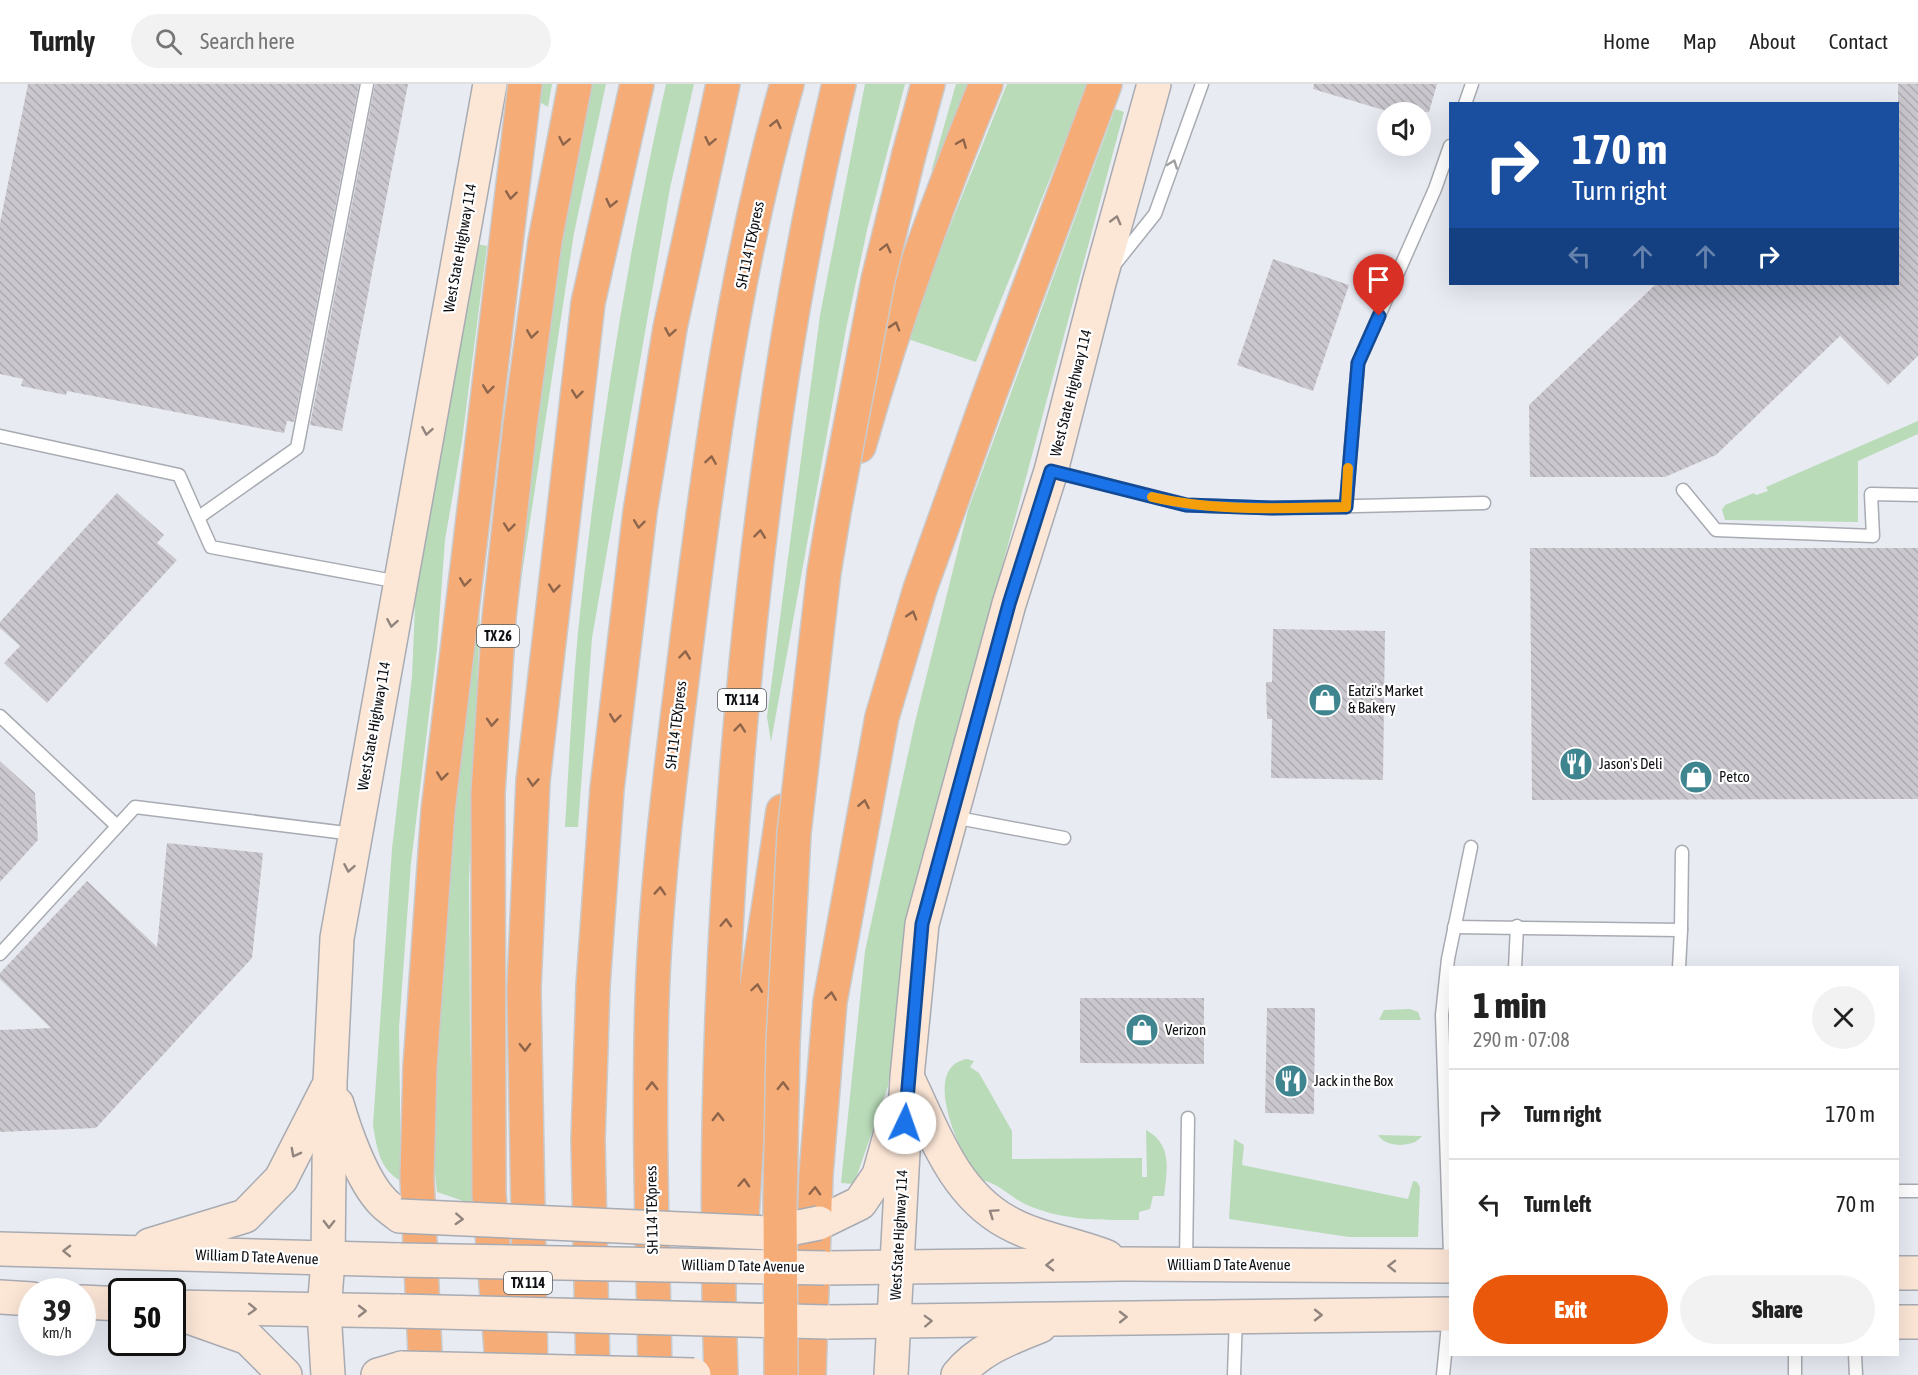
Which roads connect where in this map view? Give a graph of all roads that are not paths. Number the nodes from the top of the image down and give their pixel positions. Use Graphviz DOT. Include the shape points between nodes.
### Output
graph roads {
  1 [pos="367,84"];
  2 [pos="490,84"];
  3 [pos="525,84"];
  4 [pos="575,84"];
  5 [pos="637,84"];
  6 [pos="723,84"];
  7 [pos="787,84"];
  8 [pos="839,84"];
  9 [pos="928,84"];
  10 [pos="986,84"];
  11 [pos="1105,84"];
  12 [pos="1154,84"];
  13 [pos="1202,84"];
  14 [pos="1472,84"];
  15 [pos="1466,102"];
  16 [pos="1449,149"];
  17 [pos="1099,283"];
  18 [pos="0,436"];
  19 [pos="1051,471"];
  20 [pos="1683,490"];
  21 [pos="1918,495"];
  22 [pos="1484,503"];
  23 [pos="1346,507"];
  24 [pos="199,517"];
  25 [pos="400,582"];
  26 [pos="0,716"];
  27 [pos="952,817"];
  28 [pos="117,826"];
  29 [pos="355,834"];
  30 [pos="1064,838"];
  31 [pos="1471,847"];
  32 [pos="1682,852"];
  33 [pos="1517,926"];
  34 [pos="1454,927"];
  35 [pos="1681,930"];
  36 [pos="0,954"];
  37 [pos="1515,966"];
  38 [pos="1679,966"];
  39 [pos="907,1077"];
  40 [pos="330,1082"];
  41 [pos="1188,1118"];
  42 [pos="1449,1161"];
  43 [pos="1899,1191"];
  44 [pos="1918,1191"];
  45 [pos="0,1249"];
  46 [pos="125,1252"];
  47 [pos="328,1260"];
  48 [pos="1125,1264"];
  49 [pos="1186,1264"];
  50 [pos="1449,1266"];
  51 [pos="897,1268"];
  52 [pos="1899,1273"];
  53 [pos="1918,1273"];
  54 [pos="0,1297"];
  55 [pos="18,1298"];
  56 [pos="186,1307"];
  57 [pos="324,1311"];
  58 [pos="1449,1314"];
  59 [pos="1236,1315"];
  60 [pos="186,1317"];
  61 [pos="1059,1318"];
  62 [pos="893,1322"];
  63 [pos="1899,1322"];
  64 [pos="1918,1322"];
  65 [pos="719,1323"];
  66 [pos="1449,1323"];
  67 [pos="1795,1356"];
  68 [pos="1855,1356"];
  69 [pos="402,1373"];
  70 [pos="285,1375"];
  71 [pos="328,1375"];
  72 [pos="503,1375"];
  73 [pos="531,1375"];
  74 [pos="593,1375"];
  75 [pos="656,1375"];
  76 [pos="694,1375"];
  77 [pos="721,1375"];
  78 [pos="781,1375"];
  79 [pos="809,1375"];
  80 [pos="891,1375"];
  81 [pos="958,1375"];
  82 [pos="1234,1375"];
  83 [pos="1443,1375"];
  84 [pos="1795,1375"];
  85 [pos="1856,1375"];
  1 -- 24 [label="lane" via="297,448"];
  2 -- 25 [label="main road, West State Highway 114, one-way"];
  3 -- 69 [label="highway, one-way" via="438,811"];
  4 -- 72 [label="highway, TX 26, one-way" via="545,241 520,426 499,618 489,781 489,1194"];
  5 -- 73 [label="highway, TX 114, one-way" via="588,303 533,781 524,988"];
  6 -- 74 [label="highway, one-way" via="666,351 640,512 607,789 592,986 588,1140"];
  75 -- 7 [label="highway, SH 114 TEXpress, one-way" via="652,1000 668,792 728,347"];
  65 -- 8 [label="highway, TX 114, one-way" via="717,1088 735,779 756,560 783,358"];
  78 -- 9 [label="highway, one-way, bridge" via="783,1043 794,833 824,572 838,490 878,280"];
  65 -- 10 [label="highway, one-way" via="742,1219 755,998 803,683 859,445 903,299"];
  79 -- 11 [label="highway, one-way" via="816,1175 830,1002 882,717 920,589"];
  17 -- 12 [label="main road, West State Highway 114, one-way"];
  17 -- 13 [label="lane, one-way" via="1155,214"];
  14 -- 15 [label="lane"];
  16 -- 23 [label="lane" via="1358,363"];
  17 -- 19 [label="main road, West State Highway 114"];
  18 -- 24 [label="lane" via="179,475"];
  19 -- 23 [label="lane" via="1186,505"];
  19 -- 27 [label="main road, West State Highway 114" via="1009,604"];
  20 -- 21 [label="lane" via="1716,530 1873,536 1871,494"];
  22 -- 23 [label="lane"];
  24 -- 25 [label="lane" via="211,547"];
  25 -- 29 [label="main road, West State Highway 114, one-way"];
  26 -- 28 [label="lane"];
  27 -- 30 [label="lane"];
  27 -- 39 [label="main road, West State Highway 114" via="922,924"];
  28 -- 29 [label="lane" via="135,807"];
  28 -- 36 [label="lane"];
  29 -- 40 [label="main road, West State Highway 114, one-way" via="337,938"];
  31 -- 34 [label="lane"];
  32 -- 35 [label="lane"];
  33 -- 34 [label="lane"];
  33 -- 35 [label="lane"];
  33 -- 37 [label="lane"];
  34 -- 42 [label="lane" via="1442,1015"];
  35 -- 38 [label="lane"];
  40 -- 39 [label="main road, one-way, bridge" via="343,1124 369,1182 381,1201 400,1216 769,1233 819,1223 860,1203 879,1175"];
  48 -- 39 [label="main road, one-way" via="1008,1222 979,1203 956,1176"];
  39 -- 51 [label="main road, West State Highway 114"];
  40 -- 46 [label="main road, one-way" via="281,1179 245,1216"];
  40 -- 47 [label="main road, West State Highway 114, one-way"];
  41 -- 49 [label="lane"];
  43 -- 44 [label="lane"];
  46 -- 45 [label="main road, William D Tate Avenue, one-way"];
  46 -- 47 [label="main road, William D Tate Avenue"];
  47 -- 51 [label="main road, William D Tate Avenue, bridge"];
  47 -- 57 [label="main road, West State Highway 114"];
  48 -- 49 [label="main road, William D Tate Avenue"];
  48 -- 51 [label="main road, William D Tate Avenue, one-way"];
  50 -- 49 [label="main road, William D Tate Avenue, one-way"];
  51 -- 62 [label="main road, West State Highway 114"];
  52 -- 53 [label="main road"];
  54 -- 55 [label="main road"];
  56 -- 57 [label="main road, one-way"];
  57 -- 62 [label="main road, one-way, bridge"];
  57 -- 71 [label="main road, West State Highway 114"];
  59 -- 58 [label="main road, one-way"];
  61 -- 59 [label="main road, one-way"];
  59 -- 82 [label="lane"];
  60 -- 70 [label="main road" via="248,1338"];
  62 -- 61 [label="main road, one-way"];
  61 -- 81 [label="main road" via="1000,1342"];
  62 -- 80 [label="main road, West State Highway 114"];
  63 -- 64 [label="main road"];
  65 -- 77 [label="highway, TX 114"];
  66 -- 83 [label="lane"];
  67 -- 84 [label="lane"];
  68 -- 85 [label="lane"];
  69 -- 76 [label="main road, bridge"];
}
